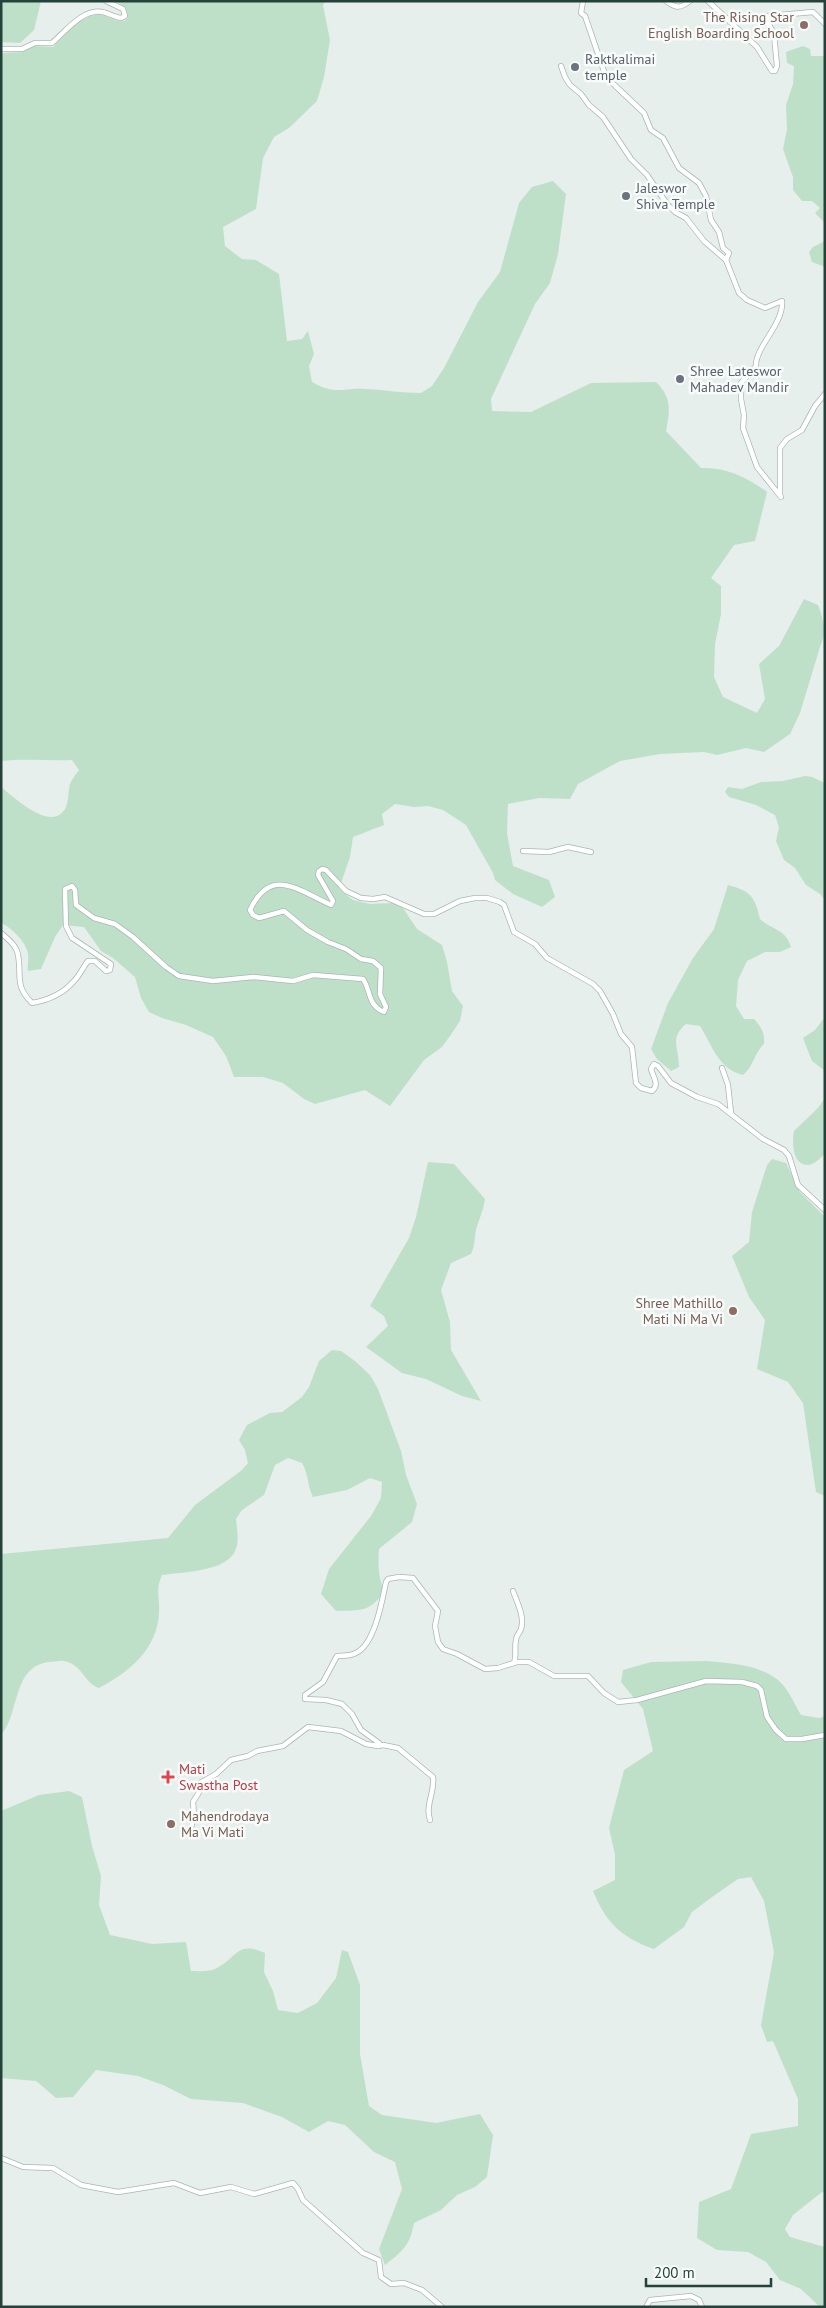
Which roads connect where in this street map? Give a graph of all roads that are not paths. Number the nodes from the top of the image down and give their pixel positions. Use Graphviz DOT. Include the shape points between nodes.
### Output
graph roads {
  1 [pos="106,1"];
  2 [pos="583,1"];
  3 [pos="666,1"];
  4 [pos="690,1"];
  5 [pos="708,1"];
  6 [pos="825,24"];
  7 [pos="1,49"];
  8 [pos="561,66"];
  9 [pos="726,260"];
  10 [pos="825,394"];
  11 [pos="523,851"];
  12 [pos="591,852"];
  13 [pos="1,933"];
  14 [pos="722,1068"];
  15 [pos="731,1113"];
  16 [pos="825,1210"];
  17 [pos="513,1591"];
  18 [pos="514,1662"];
  19 [pos="825,1735"];
  20 [pos="378,1746"];
  21 [pos="430,1820"];
  22 [pos="191,1828"];
  23 [pos="1,2158"];
  24 [pos="442,2307"];
  25 [pos="646,2307"];
  26 [pos="702,2307"];
  1 -- 7 [label="street" via="123,9 125,16 92,12 65,28 52,43"];
  2 -- 9 [label="street" via="581,13 585,16 606,77 644,114 651,130 663,138 679,168 700,183 711,220 719,232 723,248 728,252"];
  3 -- 4 [label="street" via="680,8"];
  5 -- 6 [label="street" via="757,46 772,71 777,66 774,34 767,21 768,16 813,12"];
  8 -- 9 [label="street" via="570,85 603,117 631,160 647,175 667,204 686,218 704,241"];
  9 -- 10 [label="street" via="743,297 765,308 782,301 783,304 768,340 755,358 754,370 745,378 740,390 743,428 757,468 780,497 780,448 787,439 802,430"];
  11 -- 12 [label="street" via="549,852 568,847"];
  13 -- 15 [label="street" via="18,953 19,983 23,994 32,1003 48,1001 60,994 75,981 88,961 95,961 106,971 110,970 111,964 72,938 66,926 65,889 72,886 76,905 94,918 114,924 133,937 179,976 213,982 252,977 293,981 313,975 363,979 367,993 384,1012 386,1007 380,994 381,968 373,961 361,959 328,942 284,912 259,918 250,910 252,904 267,888 285,884 331,905 333,902 318,875 322,869 346,891 360,898 385,897 424,914 434,914 460,901 487,898 504,906 514,932 535,944 547,958 600,991 621,1034 632,1047 636,1083 641,1088 652,1091 655,1088 654,1064 671,1083"];
  14 -- 15 [label="street" via="728,1085"];
  15 -- 16 [label="street" via="790,1156 798,1185"];
  17 -- 18 [label="street" via="521,1620"];
  18 -- 19 [label="street" via="529,1662 554,1676 588,1676 618,1702 706,1681 742,1682 761,1690 768,1717 786,1739"];
  18 -- 20 [label="street" via="485,1669 443,1649 435,1626 438,1611 435,1604 411,1577 388,1579 377,1620 364,1647 357,1653 337,1656 323,1682 304,1695 305,1699 342,1704 361,1730 379,1743"];
  20 -- 21 [label="street" via="398,1748 433,1777"];
  20 -- 22 [label="street" via="341,1732 308,1727 283,1746 231,1760 200,1783 200,1793 193,1802"];
  23 -- 24 [label="street" via="23,2167 53,2168 81,2185 118,2192 174,2184 200,2193 231,2187 254,2194 293,2183 303,2200 363,2254 378,2260 381,2277 385,2281 404,2283 422,2290"];
  25 -- 26 [label="street" via="650,2300 691,2296 699,2300"];
}
